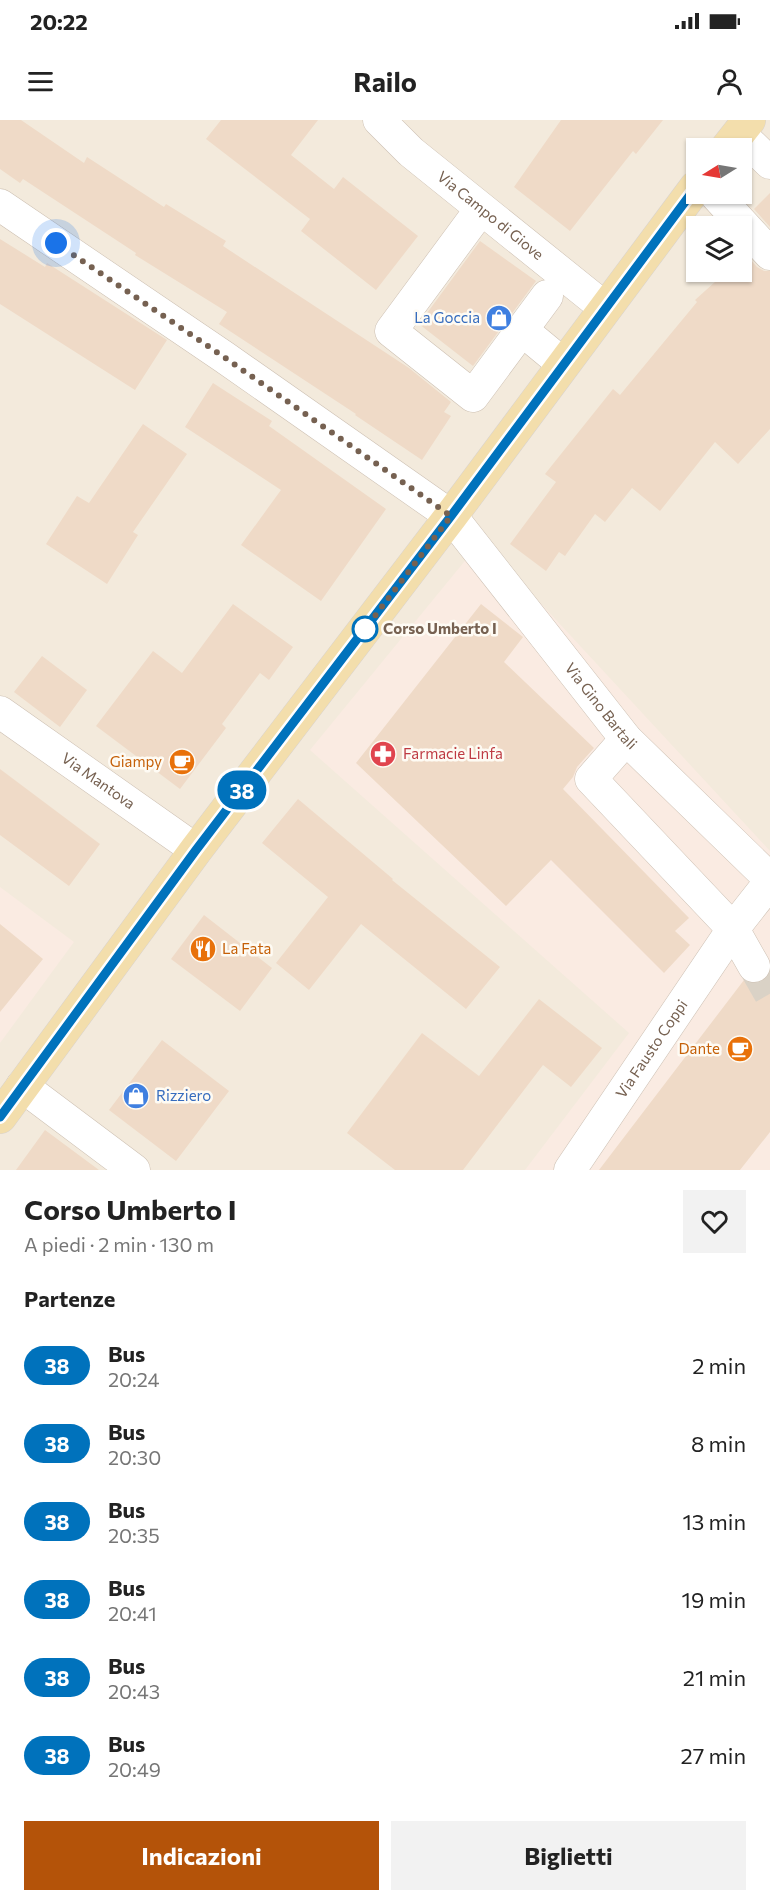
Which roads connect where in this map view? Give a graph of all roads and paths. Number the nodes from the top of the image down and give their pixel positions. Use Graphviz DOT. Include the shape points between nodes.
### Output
graph roads {
  1 [pos="379,120"];
  2 [pos="738,134"];
  3 [pos="770,163"];
  4 [pos="686,201"];
  5 [pos="724,204"];
  6 [pos="0,205"];
  7 [pos="481,208"];
  8 [pos="770,254"];
  9 [pos="547,296"];
  10 [pos="605,308"];
  11 [pos="522,330"];
  12 [pos="563,364"];
  13 [pos="451,516"];
  14 [pos="0,712"];
  15 [pos="626,739"];
  16 [pos="196,850"];
  17 [pos="770,881"];
  18 [pos="733,929"];
  19 [pos="754,966"];
  20 [pos="22,1086"];
  21 [pos="0,1117"];
  22 [pos="134,1170"];
  23 [pos="570,1170"];
  1 -- 7 [label="street, Via Campo di Giove" via="411,152"];
  2 -- 3 [label="street"];
  4 -- 10 [label="main road"];
  5 -- 8 [label="street"];
  6 -- 13 [label="street, Via Gino Bartali"];
  7 -- 10 [label="street, Via Campo di Giove"];
  7 -- 11 [label="street" via="391,331 473,396"];
  9 -- 11 [label="street"];
  10 -- 12 [label="main road"];
  11 -- 12 [label="street"];
  12 -- 13 [label="main road"];
  13 -- 15 [label="street, Via Gino Bartali"];
  13 -- 16 [label="main road"];
  14 -- 16 [label="street, Via Mantova"];
  15 -- 17 [label="street, Via Gino Bartali"];
  15 -- 18 [label="street" via="591,779"];
  16 -- 20 [label="main road"];
  17 -- 18 [label="street, Via Gino Bartali"];
  18 -- 19 [label="street"];
  18 -- 23 [label="street, Via Fausto Coppi"];
  20 -- 21 [label="main road"];
  20 -- 22 [label="street"];
}
